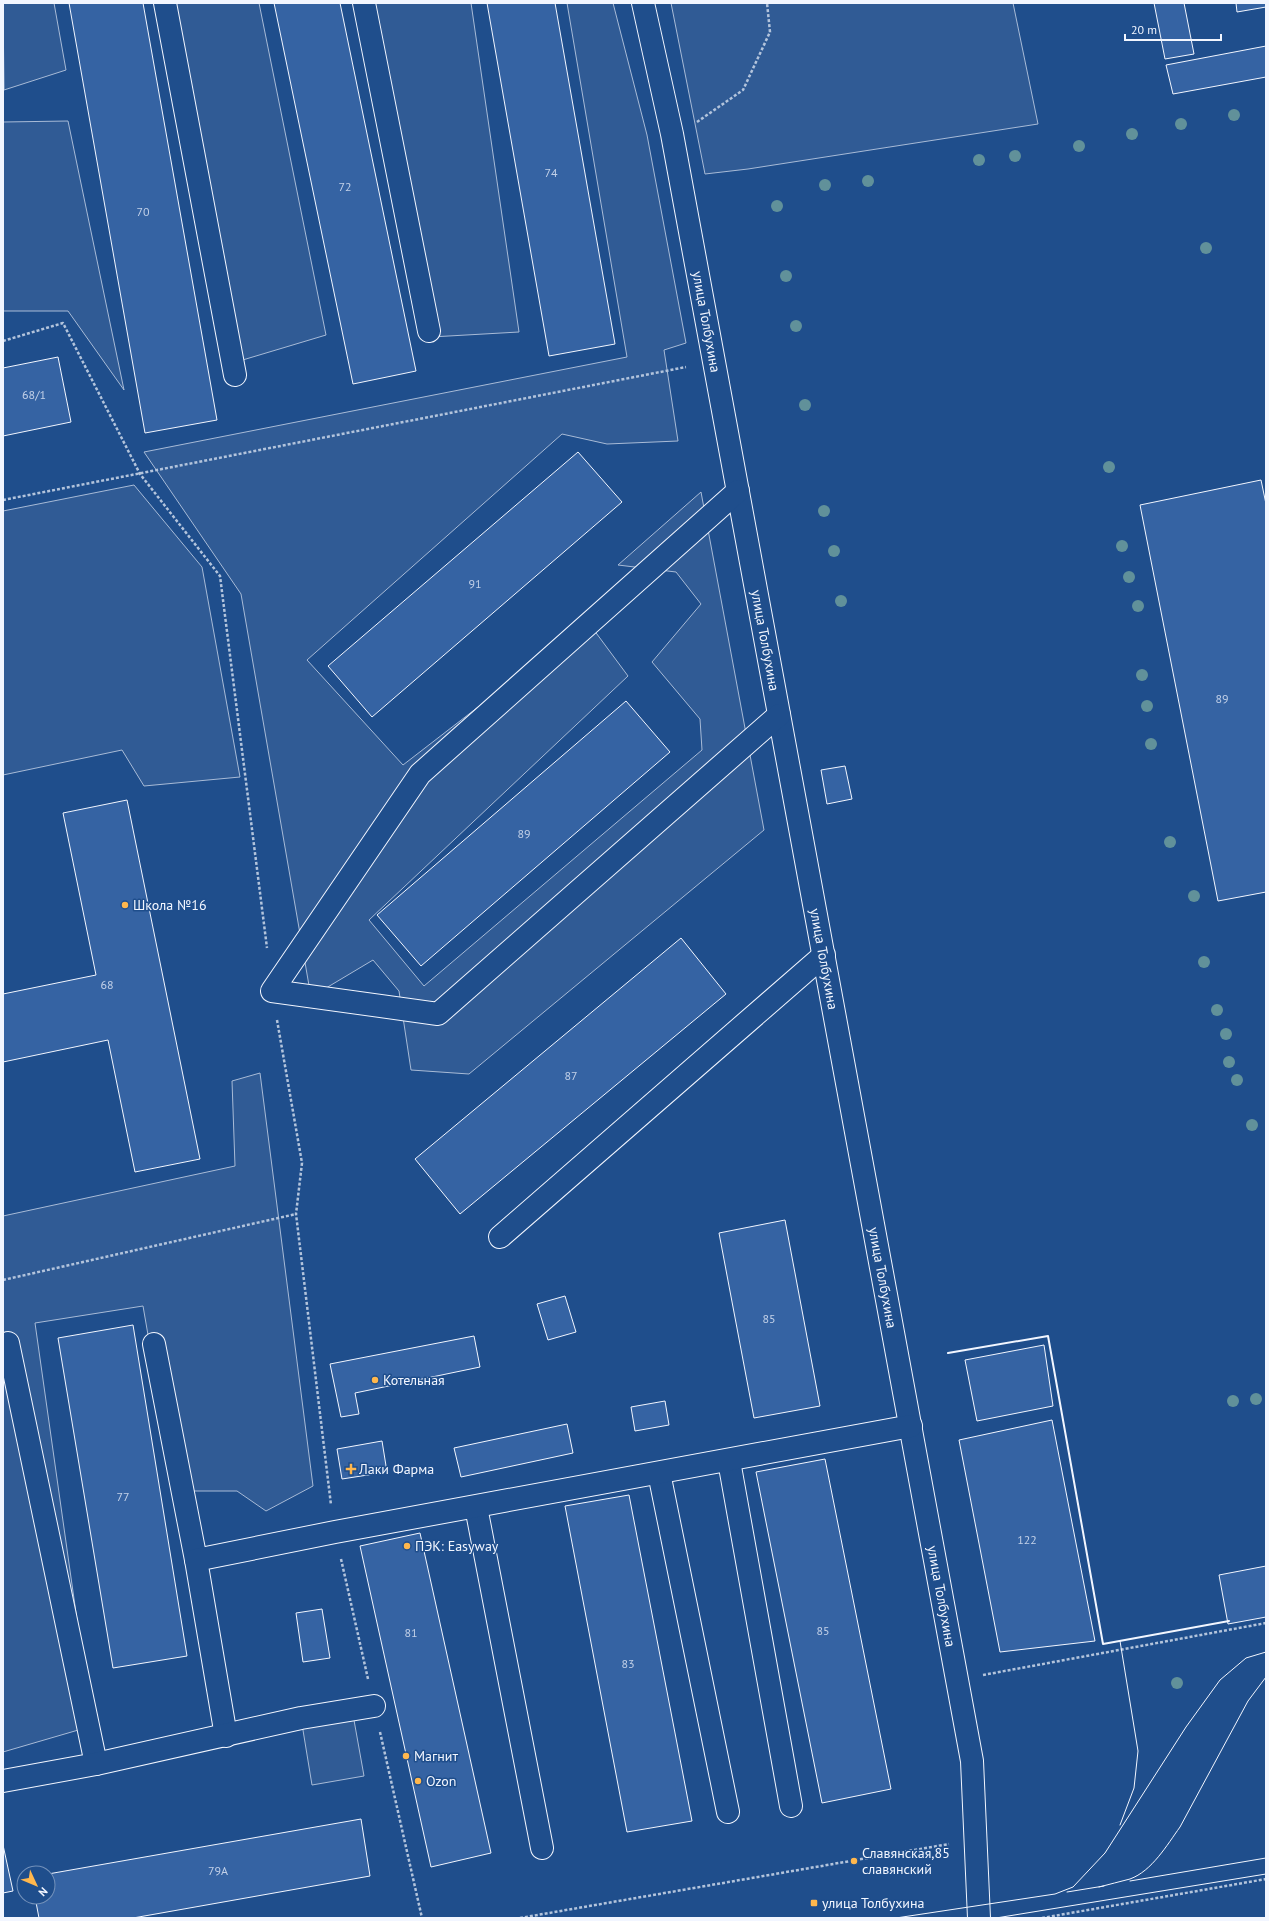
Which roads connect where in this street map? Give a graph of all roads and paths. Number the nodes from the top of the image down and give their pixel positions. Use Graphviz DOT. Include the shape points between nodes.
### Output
graph roads {
  1 [pos="165,3"];
  2 [pos="364,3"];
  3 [pos="643,3"];
  4 [pos="767,3"];
  5 [pos="672,134"];
  6 [pos="429,331"];
  7 [pos="3,341"];
  8 [pos="691,366"];
  9 [pos="235,375"];
  10 [pos="140,474"];
  11 [pos="738,491"];
  12 [pos="3,500"];
  13 [pos="779,715"];
  14 [pos="824,955"];
  15 [pos="272,991"];
  16 [pos="296,1214"];
  17 [pos="500,1237"];
  18 [pos="3,1280"];
  19 [pos="8,1343"];
  20 [pos="154,1344"];
  21 [pos="911,1426"];
  22 [pos="729,1461"];
  23 [pos="659,1473"];
  24 [pos="476,1506"];
  25 [pos="335,1532"];
  26 [pos="196,1560"];
  27 [pos="1266,1623"];
  28 [pos="957,1679"];
  29 [pos="374,1706"];
  30 [pos="226,1736"];
  31 [pos="96,1764"];
  32 [pos="3,1781"];
  33 [pos="791,1806"];
  34 [pos="728,1812"];
  35 [pos="950,1844"];
  36 [pos="542,1848"];
  37 [pos="1266,1879"];
  38 [pos="422,1918"];
  39 [pos="520,1918"];
  40 [pos="979,1918"];
  41 [pos="1042,1918"];
  1 -- 9 [label="street"];
  2 -- 6 [label="street"];
  3 -- 5 [label="street, улица Толбухина"];
  4 -- 5 [label="path" via="770,32 744,90 685,131"];
  5 -- 11 [label="street, улица Толбухина"];
  7 -- 10 [label="path" via="63,323"];
  8 -- 10 [label="path"];
  10 -- 12 [label="path"];
  10 -- 15 [label="path" via="220,576"];
  11 -- 13 [label="street, улица Толбухина"];
  11 -- 15 [label="street" via="420,774"];
  13 -- 14 [label="street, улица Толбухина"];
  13 -- 15 [label="street" via="438,1014"];
  14 -- 17 [label="street"];
  14 -- 21 [label="street, улица Толбухина"];
  15 -- 16 [label="path" via="302,1163"];
  16 -- 18 [label="path"];
  16 -- 25 [label="path"];
  19 -- 31 [label="street"];
  20 -- 26 [label="street"];
  21 -- 22 [label="street"];
  21 -- 28 [label="street, улица Толбухина"];
  22 -- 23 [label="street"];
  22 -- 33 [label="street"];
  23 -- 24 [label="street"];
  23 -- 34 [label="street"];
  24 -- 25 [label="street"];
  24 -- 36 [label="street"];
  25 -- 26 [label="street"];
  25 -- 29 [label="path"];
  26 -- 30 [label="street"];
  27 -- 28 [label="path"];
  28 -- 40 [label="street, улица Толбухина" via="972,1761"];
  29 -- 30 [label="street" via="301,1718"];
  29 -- 38 [label="path"];
  30 -- 31 [label="street"];
  31 -- 32 [label="street"];
  35 -- 39 [label="path"];
  37 -- 41 [label="path"];
}
